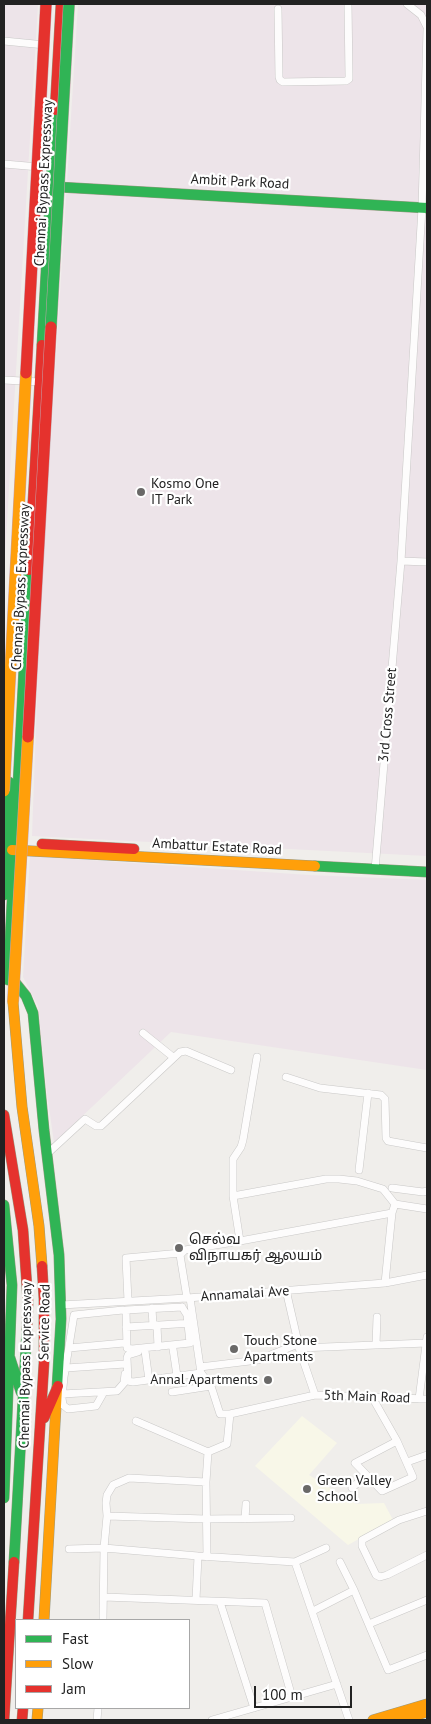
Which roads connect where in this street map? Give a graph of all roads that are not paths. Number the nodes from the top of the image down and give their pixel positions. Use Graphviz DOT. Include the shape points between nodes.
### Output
graph roads {
  1 [pos="46,4"];
  2 [pos="52,4"];
  3 [pos="61,4"];
  4 [pos="69,4"];
  5 [pos="348,4"];
  6 [pos="407,4"];
  7 [pos="278,9"];
  8 [pos="427,29"];
  9 [pos="4,41"];
  10 [pos="48,45"];
  11 [pos="426,68"];
  12 [pos="4,164"];
  13 [pos="42,168"];
  14 [pos="46,186"];
  15 [pos="424,208"];
  16 [pos="4,380"];
  17 [pos="36,382"];
  18 [pos="401,561"];
  19 [pos="427,562"];
  20 [pos="4,622"];
  21 [pos="21,623"];
  22 [pos="4,791"];
  23 [pos="8,845"];
  24 [pos="375,867"];
  25 [pos="427,867"];
  26 [pos="427,872"];
  27 [pos="4,895"];
  28 [pos="6,980"];
  29 [pos="143,1033"];
  30 [pos="257,1056"];
  31 [pos="173,1057"];
  32 [pos="231,1070"];
  33 [pos="286,1077"];
  34 [pos="368,1093"];
  35 [pos="4,1115"];
  36 [pos="427,1148"];
  37 [pos="47,1154"];
  38 [pos="359,1170"];
  39 [pos="392,1188"];
  40 [pos="427,1191"];
  41 [pos="233,1196"];
  42 [pos="395,1204"];
  43 [pos="4,1206"];
  44 [pos="427,1210"];
  45 [pos="392,1213"];
  46 [pos="240,1242"];
  47 [pos="181,1253"];
  48 [pos="427,1275"];
  49 [pos="385,1283"];
  50 [pos="286,1290"];
  51 [pos="188,1298"];
  52 [pos="125,1301"];
  53 [pos="75,1304"];
  54 [pos="61,1305"];
  55 [pos="152,1308"];
  56 [pos="123,1310"];
  57 [pos="74,1315"];
  58 [pos="377,1317"];
  59 [pos="191,1323"];
  60 [pos="155,1326"];
  61 [pos="126,1327"];
  62 [pos="427,1337"];
  63 [pos="124,1343"];
  64 [pos="427,1343"];
  65 [pos="376,1345"];
  66 [pos="299,1346"];
  67 [pos="158,1347"];
  68 [pos="194,1347"];
  69 [pos="69,1348"];
  70 [pos="173,1348"];
  71 [pos="145,1351"];
  72 [pos="10,1358"];
  73 [pos="125,1364"];
  74 [pos="66,1368"];
  75 [pos="199,1371"];
  76 [pos="177,1376"];
  77 [pos="149,1380"];
  78 [pos="210,1386"];
  79 [pos="60,1390"];
  80 [pos="104,1392"];
  81 [pos="172,1392"];
  82 [pos="315,1395"];
  83 [pos="372,1397"];
  84 [pos="423,1399"];
  85 [pos="24,1401"];
  86 [pos="230,1414"];
  87 [pos="136,1421"];
  88 [pos="40,1425"];
  89 [pos="397,1441"];
  90 [pos="208,1452"];
  91 [pos="427,1455"];
  92 [pos="407,1462"];
  93 [pos="366,1475"];
  94 [pos="206,1482"];
  95 [pos="352,1488"];
  96 [pos="4,1497"];
  97 [pos="246,1504"];
  98 [pos="427,1510"];
  99 [pos="107,1516"];
  100 [pos="291,1518"];
  101 [pos="245,1519"];
  102 [pos="206,1520"];
  103 [pos="104,1548"];
  104 [pos="326,1548"];
  105 [pos="69,1549"];
  106 [pos="198,1556"];
  107 [pos="427,1556"];
  108 [pos="207,1557"];
  109 [pos="295,1562"];
  110 [pos="340,1562"];
  111 [pos="354,1590"];
  112 [pos="104,1597"];
  113 [pos="196,1600"];
  114 [pos="427,1600"];
  115 [pos="220,1602"];
  116 [pos="313,1611"];
  117 [pos="28,1619"];
  118 [pos="44,1619"];
  119 [pos="103,1619"];
  120 [pos="369,1624"];
  121 [pos="427,1654"];
  122 [pos="337,1684"];
  123 [pos="292,1697"];
  124 [pos="427,1704"];
  125 [pos="254,1708"];
  126 [pos="427,1712"];
  127 [pos="4,1720"];
  128 [pos="212,1720"];
  129 [pos="348,1720"];
  130 [pos="373,1720"];
  131 [pos="403,1720"];
  1 -- 22 [label="main road, Chennai Bypass Expressway, bridge"];
  2 -- 10 [label="main road"];
  3 -- 14 [label="main road"];
  4 -- 88 [label="main road, Chennai Bypass Expressway, bridge" via="13,1002 22,1107 39,1226 44,1299"];
  5 -- 7 [label="street" via="349,79 346,81 280,80"];
  6 -- 8 [label="street" via="420,15"];
  8 -- 11 [label="street, 3rd Cross Street"];
  9 -- 10 [label="street"];
  10 -- 13 [label="main road"];
  11 -- 15 [label="street, 3rd Cross Street"];
  12 -- 13 [label="street"];
  13 -- 14 [label="main road"];
  14 -- 15 [label="main road, Ambit Park Road"];
  14 -- 17 [label="main road"];
  15 -- 18 [label="street, 3rd Cross Street"];
  16 -- 17 [label="street"];
  17 -- 21 [label="main road"];
  18 -- 19 [label="street"];
  18 -- 24 [label="street, 3rd Cross Street"];
  20 -- 21 [label="street"];
  21 -- 23 [label="main road"];
  23 -- 24 [label="main road, Ambattur Estate Road"];
  23 -- 27 [label="main road"];
  23 -- 28 [label="main road"];
  24 -- 25 [label="main road, Ambattur Estate Road"];
  24 -- 26 [label="main road, Ambattur Estate Road"];
  28 -- 37 [label="main road, Service Road" via="14,981 26,996 33,1013"];
  29 -- 31 [label="street"];
  30 -- 41 [label="street" via="243,1140 233,1159"];
  31 -- 32 [label="street" via="186,1051"];
  31 -- 37 [label="street" via="101,1126 85,1120"];
  33 -- 34 [label="street" via="320,1088"];
  34 -- 36 [label="street" via="385,1099 388,1141"];
  34 -- 38 [label="street"];
  35 -- 85 [label="main road, Chennai Bypass Expressway" via="23,1230 28,1302"];
  37 -- 54 [label="main road, Service Road" via="60,1255"];
  39 -- 40 [label="street"];
  41 -- 42 [label="street" via="339,1179 384,1188"];
  41 -- 46 [label="street"];
  42 -- 44 [label="street"];
  42 -- 45 [label="street"];
  43 -- 72 [label="main road" via="12,1285"];
  45 -- 46 [label="street"];
  45 -- 49 [label="street"];
  46 -- 47 [label="street"];
  47 -- 51 [label="street"];
  47 -- 52 [label="street" via="126,1258"];
  48 -- 49 [label="street, Annamalai Ave"];
  49 -- 50 [label="street, Annamalai Ave"];
  50 -- 51 [label="street, Annamalai Ave"];
  50 -- 66 [label="street"];
  51 -- 52 [label="street, Annamalai Ave"];
  51 -- 59 [label="street"];
  52 -- 53 [label="street, Annamalai Ave"];
  52 -- 56 [label="street"];
  53 -- 54 [label="street, Annamalai Ave"];
  53 -- 57 [label="street"];
  54 -- 79 [label="main road, Service Road"];
  55 -- 59 [label="street" via="182,1307"];
  55 -- 60 [label="street"];
  55 -- 61 [label="street" via="126,1310"];
  56 -- 57 [label="street"];
  56 -- 63 [label="street"];
  57 -- 69 [label="street"];
  58 -- 65 [label="street"];
  59 -- 60 [label="street"];
  59 -- 67 [label="street" via="190,1344"];
  59 -- 68 [label="street"];
  60 -- 61 [label="street"];
  60 -- 67 [label="street"];
  61 -- 67 [label="street" via="127,1348"];
  62 -- 64 [label="street"];
  63 -- 69 [label="street"];
  63 -- 73 [label="street"];
  64 -- 65 [label="street"];
  64 -- 84 [label="street"];
  65 -- 66 [label="street"];
  66 -- 75 [label="street" via="258,1360"];
  66 -- 82 [label="street"];
  68 -- 70 [label="street"];
  68 -- 75 [label="street"];
  69 -- 74 [label="street"];
  70 -- 71 [label="street"];
  70 -- 76 [label="street"];
  71 -- 77 [label="street"];
  71 -- 77 [label="street" via="128,1355 128,1381"];
  72 -- 85 [label="main road"];
  72 -- 96 [label="main road"];
  73 -- 74 [label="street"];
  73 -- 80 [label="street" via="124,1383 117,1391"];
  74 -- 79 [label="street"];
  75 -- 76 [label="street"];
  75 -- 78 [label="street"];
  76 -- 77 [label="street"];
  78 -- 81 [label="street"];
  78 -- 86 [label="street, 5th Main Road" via="220,1414"];
  79 -- 80 [label="street"];
  79 -- 80 [label="street" via="64,1408 68,1409 96,1406"];
  79 -- 88 [label="main road"];
  79 -- 118 [label="main road, Service Road"];
  82 -- 83 [label="street, 5th Main Road"];
  82 -- 86 [label="street, 5th Main Road"];
  83 -- 84 [label="street, 5th Main Road"];
  83 -- 89 [label="street"];
  85 -- 127 [label="main road, Chennai Bypass Expressway"];
  86 -- 90 [label="street" via="227,1444"];
  87 -- 90 [label="street"];
  88 -- 117 [label="main road, Chennai Bypass Expressway"];
  89 -- 92 [label="street"];
  89 -- 93 [label="street" via="355,1464"];
  90 -- 94 [label="street"];
  91 -- 92 [label="street"];
  92 -- 93 [label="street" via="413,1477 382,1491"];
  93 -- 95 [label="street"];
  94 -- 99 [label="street" via="129,1478 114,1485 107,1495"];
  94 -- 102 [label="street"];
  97 -- 101 [label="street"];
  98 -- 107 [label="street" via="399,1520 362,1540 376,1575 380,1577"];
  99 -- 102 [label="street"];
  99 -- 103 [label="street"];
  100 -- 101 [label="street"];
  101 -- 102 [label="street"];
  102 -- 108 [label="street"];
  103 -- 105 [label="street"];
  103 -- 106 [label="street"];
  103 -- 112 [label="street"];
  104 -- 109 [label="street"];
  106 -- 108 [label="street"];
  106 -- 113 [label="street"];
  108 -- 109 [label="street"];
  109 -- 116 [label="street"];
  110 -- 111 [label="street"];
  111 -- 116 [label="street"];
  111 -- 120 [label="street"];
  112 -- 113 [label="street"];
  112 -- 119 [label="street"];
  113 -- 115 [label="street"];
  114 -- 120 [label="street"];
  115 -- 123 [label="street" via="265,1603"];
  115 -- 125 [label="street"];
  116 -- 122 [label="street"];
  120 -- 121 [label="street" via="388,1670"];
  122 -- 123 [label="street"];
  122 -- 129 [label="street"];
  123 -- 125 [label="street"];
  124 -- 130 [label="main road"];
  125 -- 128 [label="street"];
  126 -- 131 [label="main road"];
}
